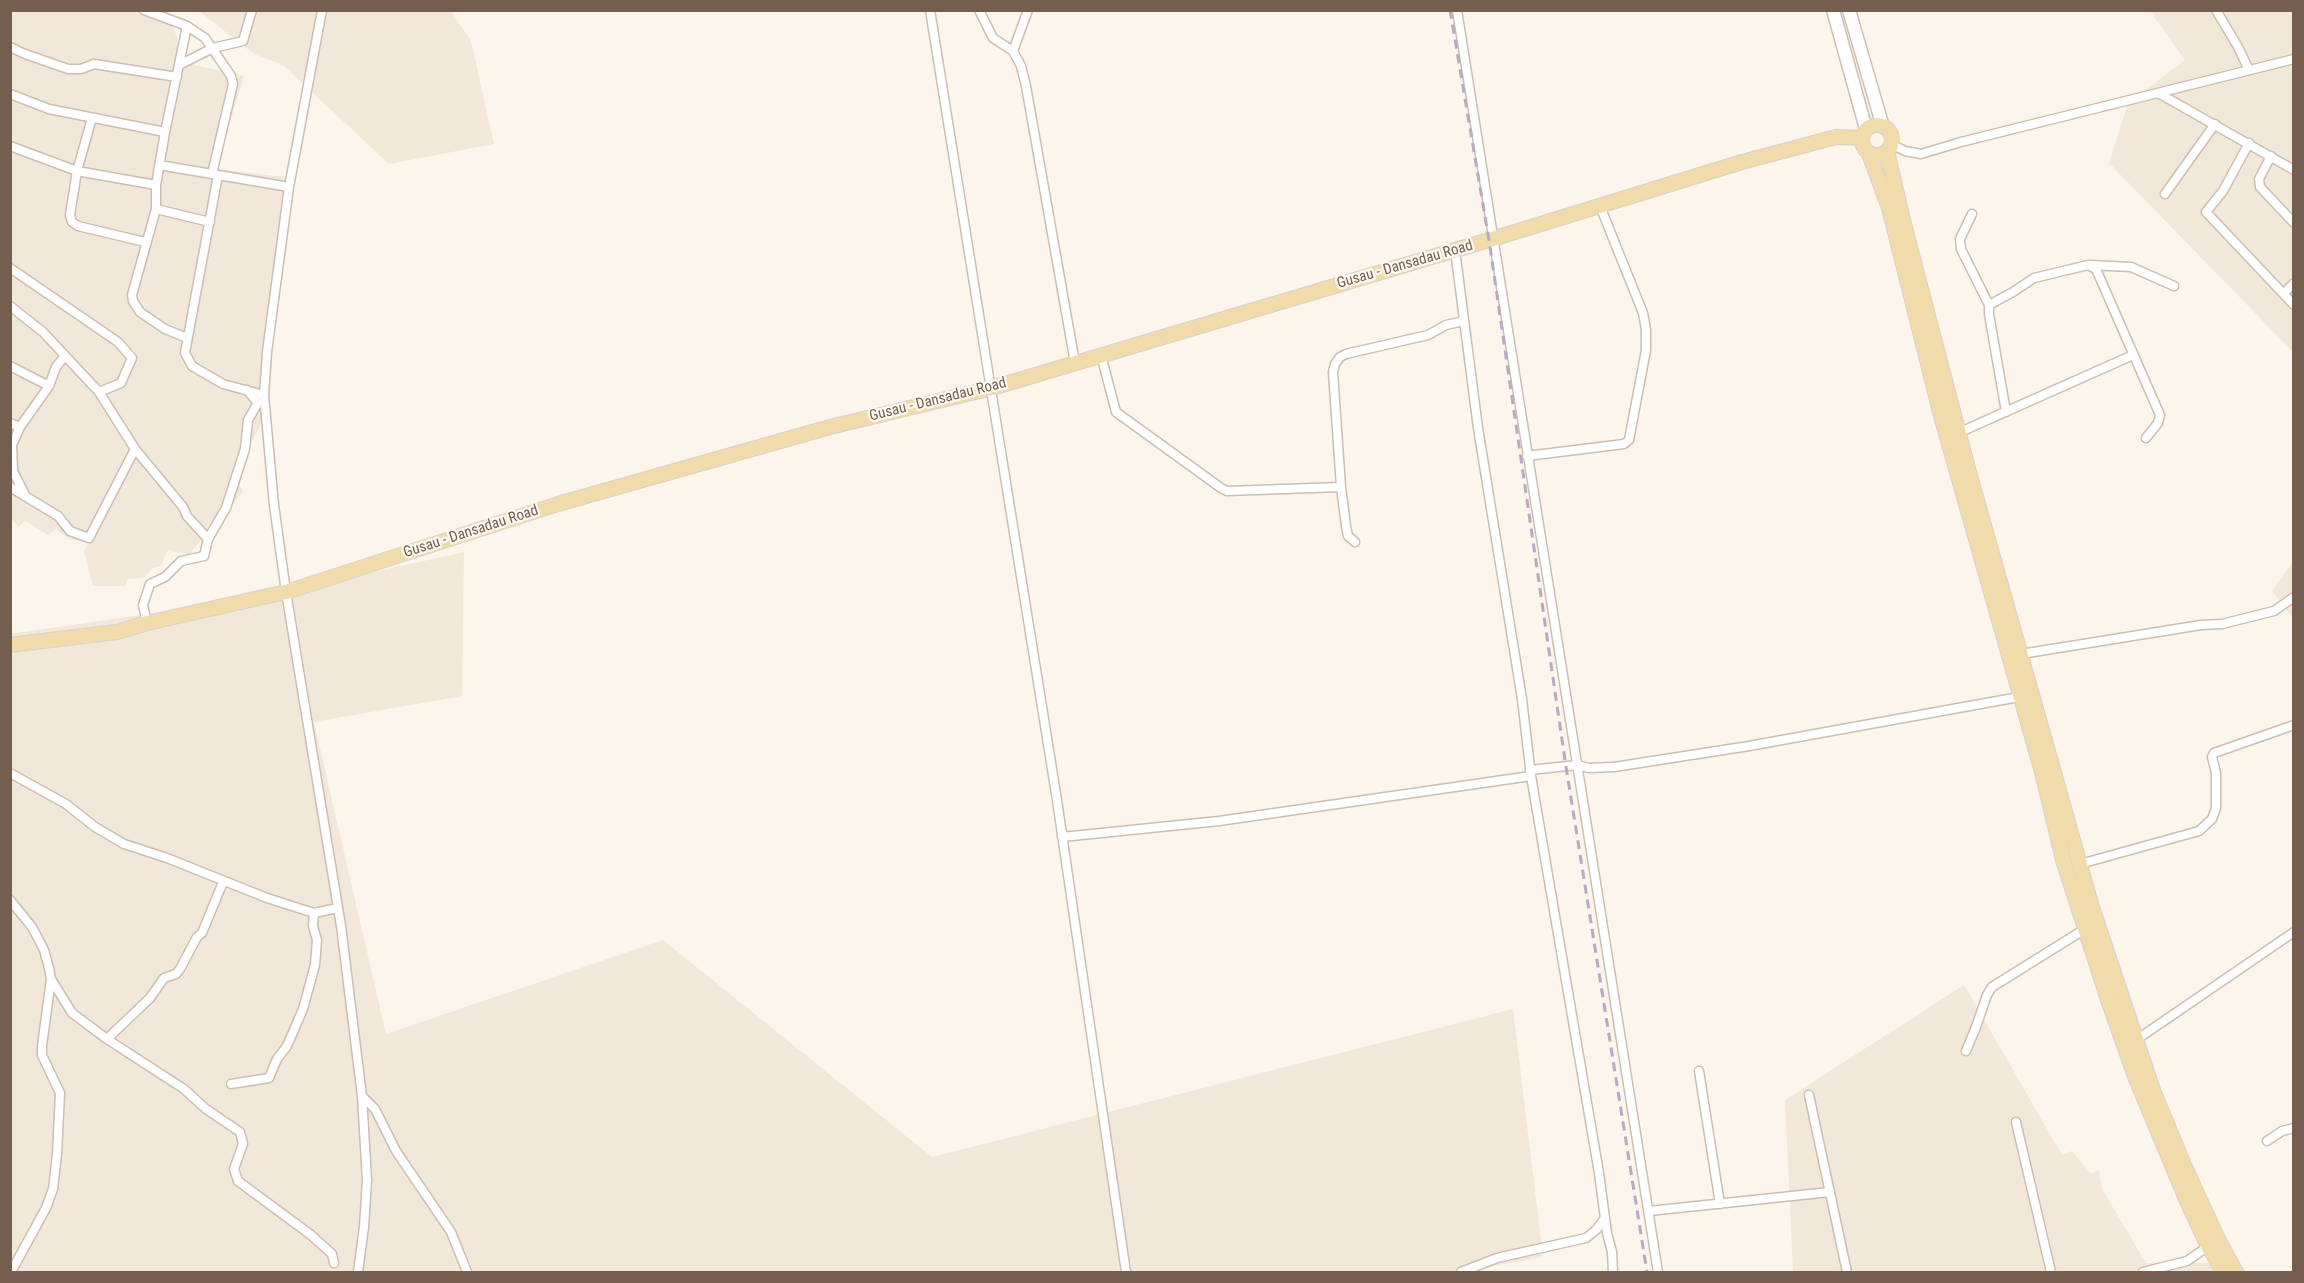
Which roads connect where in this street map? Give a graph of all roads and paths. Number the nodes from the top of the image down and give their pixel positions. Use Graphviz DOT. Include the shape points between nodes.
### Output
graph roads {
  1 [pos="144,10"];
  2 [pos="174,10"];
  3 [pos="252,10"];
  4 [pos="322,10"];
  5 [pos="930,10"];
  6 [pos="979,10"];
  7 [pos="1028,10"];
  8 [pos="1457,10"];
  9 [pos="1833,10"];
  10 [pos="1849,10"];
  11 [pos="2216,10"];
  12 [pos="171,20"];
  13 [pos="187,26"];
  14 [pos="10,47"];
  15 [pos="213,48"];
  16 [pos="1013,51"];
  17 [pos="2294,60"];
  18 [pos="179,65"];
  19 [pos="2249,70"];
  20 [pos="177,77"];
  21 [pos="10,94"];
  22 [pos="2160,94"];
  23 [pos="92,118"];
  24 [pos="2215,124"];
  25 [pos="1882,127"];
  26 [pos="165,132"];
  27 [pos="1864,134"];
  28 [pos="2248,143"];
  29 [pos="10,146"];
  30 [pos="1889,148"];
  31 [pos="1869,154"];
  32 [pos="2271,156"];
  33 [pos="159,165"];
  34 [pos="2294,170"];
  35 [pos="77,171"];
  36 [pos="215,174"];
  37 [pos="156,185"];
  38 [pos="289,187"];
  39 [pos="2165,194"];
  40 [pos="1600,206"];
  41 [pos="156,209"];
  42 [pos="1972,213"];
  43 [pos="210,222"];
  44 [pos="2294,223"];
  45 [pos="1494,238"];
  46 [pos="145,242"];
  47 [pos="1455,250"];
  48 [pos="2090,265"];
  49 [pos="10,268"];
  50 [pos="2294,283"];
  51 [pos="2174,286"];
  52 [pos="2284,293"];
  53 [pos="1989,305"];
  54 [pos="2294,305"];
  55 [pos="10,306"];
  56 [pos="1464,321"];
  57 [pos="187,338"];
  58 [pos="1101,355"];
  59 [pos="2133,355"];
  60 [pos="64,357"];
  61 [pos="1075,363"];
  62 [pos="10,366"];
  63 [pos="49,386"];
  64 [pos="992,388"];
  65 [pos="247,390"];
  66 [pos="99,392"];
  67 [pos="264,395"];
  68 [pos="2006,412"];
  69 [pos="10,423"];
  70 [pos="20,428"];
  71 [pos="1958,433"];
  72 [pos="2146,438"];
  73 [pos="135,449"];
  74 [pos="1527,456"];
  75 [pos="10,487"];
  76 [pos="1341,487"];
  77 [pos="25,496"];
  78 [pos="208,539"];
  79 [pos="1355,542"];
  80 [pos="286,592"];
  81 [pos="2294,597"];
  82 [pos="147,623"];
  83 [pos="10,645"];
  84 [pos="2021,654"];
  85 [pos="2019,697"];
  86 [pos="2294,725"];
  87 [pos="1577,765"];
  88 [pos="10,773"];
  89 [pos="1531,773"];
  90 [pos="1062,837"];
  91 [pos="2080,864"];
  92 [pos="223,882"];
  93 [pos="10,900"];
  94 [pos="338,908"];
  95 [pos="314,913"];
  96 [pos="2085,929"];
  97 [pos="2294,932"];
  98 [pos="51,979"];
  99 [pos="107,1039"];
  100 [pos="2136,1040"];
  101 [pos="1966,1051"];
  102 [pos="1699,1071"];
  103 [pos="231,1084"];
  104 [pos="1809,1095"];
  105 [pos="362,1096"];
  106 [pos="2016,1122"];
  107 [pos="2294,1128"];
  108 [pos="2267,1141"];
  109 [pos="1830,1192"];
  110 [pos="1720,1203"];
  111 [pos="1649,1211"];
  112 [pos="1605,1218"];
  113 [pos="2213,1243"];
  114 [pos="334,1263"];
  115 [pos="11,1272"];
  116 [pos="358,1272"];
  117 [pos="467,1272"];
  118 [pos="1126,1272"];
  119 [pos="1461,1272"];
  120 [pos="1613,1272"];
  121 [pos="1658,1272"];
  122 [pos="1847,1272"];
  123 [pos="2051,1272"];
  124 [pos="2143,1272"];
  125 [pos="2224,1272"];
  126 [pos="2236,1272"];
  1 -- 12 [label="street"];
  2 -- 12 [label="street"];
  3 -- 15 [label="street" via="243,41"];
  4 -- 38 [label="street"];
  5 -- 64 [label="street"];
  6 -- 16 [label="street" via="993,38"];
  7 -- 16 [label="street"];
  8 -- 45 [label="street"];
  9 -- 27 [label="main road"];
  10 -- 25 [label="main road"];
  11 -- 19 [label="street"];
  12 -- 13 [label="street"];
  13 -- 15 [label="street"];
  13 -- 18 [label="street"];
  14 -- 20 [label="street" via="68,69 94,64"];
  15 -- 18 [label="street"];
  15 -- 36 [label="street" via="233,84"];
  16 -- 61 [label="street" via="1026,86"];
  17 -- 19 [label="street"];
  18 -- 20 [label="street"];
  19 -- 22 [label="street"];
  20 -- 26 [label="street"];
  21 -- 23 [label="street" via="49,109"];
  22 -- 24 [label="street"];
  22 -- 30 [label="street" via="1960,141 1921,154"];
  23 -- 26 [label="street"];
  23 -- 35 [label="street"];
  24 -- 28 [label="street"];
  24 -- 39 [label="street"];
  25 -- 27 [label="main road" via="1874,126"];
  25 -- 30 [label="main road" via="1891,136"];
  26 -- 33 [label="street"];
  27 -- 31 [label="main road" via="1864,148"];
  27 -- 40 [label="main road, Gusau - Dansadau Road" via="1836,137 1742,162"];
  28 -- 32 [label="street"];
  28 -- 52 [label="street" via="2223,191 2206,212"];
  29 -- 35 [label="street"];
  30 -- 31 [label="main road" via="1879,155"];
  30 -- 71 [label="main road" via="1904,224"];
  31 -- 85 [label="main road" via="1889,208 1941,416"];
  32 -- 34 [label="street"];
  32 -- 44 [label="street" via="2259,179 2260,187"];
  33 -- 36 [label="street"];
  33 -- 37 [label="street"];
  35 -- 37 [label="street"];
  35 -- 46 [label="street" via="72,222"];
  36 -- 38 [label="street"];
  36 -- 43 [label="street"];
  37 -- 41 [label="street"];
  38 -- 67 [label="street"];
  40 -- 45 [label="main road, Gusau - Dansadau Road"];
  40 -- 74 [label="street" via="1647,330 1629,440 1624,444"];
  41 -- 43 [label="street"];
  41 -- 46 [label="street"];
  42 -- 53 [label="street" via="1960,239"];
  43 -- 57 [label="street"];
  45 -- 47 [label="main road, Gusau - Dansadau Road"];
  45 -- 74 [label="street"];
  46 -- 57 [label="street" via="133,301 140,312"];
  47 -- 56 [label="street"];
  47 -- 58 [label="main road, Gusau - Dansadau Road"];
  48 -- 51 [label="street" via="2131,267"];
  48 -- 53 [label="street" via="2034,278"];
  48 -- 59 [label="street" via="2096,269"];
  49 -- 66 [label="street" via="118,342 132,358 121,384"];
  50 -- 52 [label="street"];
  52 -- 54 [label="street"];
  53 -- 68 [label="street"];
  55 -- 60 [label="street" via="43,332"];
  56 -- 76 [label="street" via="1428,335 1340,357 1333,372"];
  56 -- 89 [label="street"];
  57 -- 65 [label="street" via="185,353 192,366 223,384"];
  58 -- 61 [label="main road, Gusau - Dansadau Road"];
  58 -- 76 [label="street" via="1116,412 1221,488 1227,491"];
  59 -- 68 [label="street"];
  59 -- 72 [label="street" via="2160,415"];
  60 -- 63 [label="street"];
  60 -- 66 [label="street"];
  61 -- 64 [label="main road, Gusau - Dansadau Road"];
  62 -- 63 [label="street"];
  63 -- 70 [label="street"];
  64 -- 80 [label="main road, Gusau - Dansadau Road" via="830,427 558,504"];
  64 -- 90 [label="street"];
  65 -- 67 [label="street"];
  65 -- 78 [label="street" via="258,403 248,420 245,449 232,492"];
  66 -- 73 [label="street"];
  67 -- 80 [label="street"];
  68 -- 71 [label="street"];
  69 -- 70 [label="street"];
  70 -- 77 [label="street" via="12,445 12,463"];
  71 -- 84 [label="main road"];
  73 -- 77 [label="street" via="89,538 70,531 58,516"];
  73 -- 78 [label="street"];
  74 -- 87 [label="street"];
  75 -- 77 [label="street"];
  76 -- 79 [label="street" via="1348,536"];
  78 -- 82 [label="street" via="204,556 181,561 165,577 150,584 143,605"];
  80 -- 82 [label="main road, Gusau - Dansadau Road"];
  80 -- 94 [label="street"];
  81 -- 84 [label="street" via="2274,611 2222,624"];
  82 -- 83 [label="main road, Gusau - Dansadau Road" via="117,632"];
  84 -- 91 [label="main road"];
  85 -- 87 [label="street" via="1614,767"];
  85 -- 96 [label="main road"];
  86 -- 91 [label="street" via="2214,753 2216,807 2212,819 2199,831"];
  87 -- 89 [label="street"];
  87 -- 111 [label="street"];
  88 -- 92 [label="street" via="66,804 124,844"];
  89 -- 90 [label="street" via="1219,820"];
  89 -- 112 [label="street"];
  90 -- 118 [label="street"];
  91 -- 100 [label="main road"];
  92 -- 95 [label="street"];
  92 -- 99 [label="street" via="202,933 180,969 164,978 150,998"];
  93 -- 98 [label="street" via="32,927 44,950"];
  94 -- 95 [label="street"];
  94 -- 105 [label="street"];
  95 -- 103 [label="street" via="315,965 303,1009 287,1046 269,1078"];
  96 -- 101 [label="street" via="1992,987"];
  96 -- 113 [label="main road" via="2136,1079 2186,1199"];
  97 -- 100 [label="street"];
  98 -- 99 [label="street" via="72,1013"];
  98 -- 115 [label="street" via="42,1055 60,1093 53,1189"];
  99 -- 114 [label="street" via="160,1072 240,1132 243,1144 234,1169 238,1181 311,1235 332,1254"];
  100 -- 113 [label="main road"];
  102 -- 110 [label="street"];
  104 -- 109 [label="street"];
  105 -- 116 [label="street" via="367,1180"];
  105 -- 117 [label="street" via="375,1109 396,1151 452,1232"];
  106 -- 123 [label="street"];
  107 -- 108 [label="street"];
  109 -- 110 [label="street"];
  109 -- 122 [label="street"];
  110 -- 111 [label="street"];
  111 -- 121 [label="street"];
  112 -- 119 [label="street" via="1586,1238 1497,1257"];
  112 -- 120 [label="street"];
  113 -- 124 [label="street" via="2187,1261"];
  113 -- 125 [label="main road"];
  113 -- 126 [label="main road"];
}
